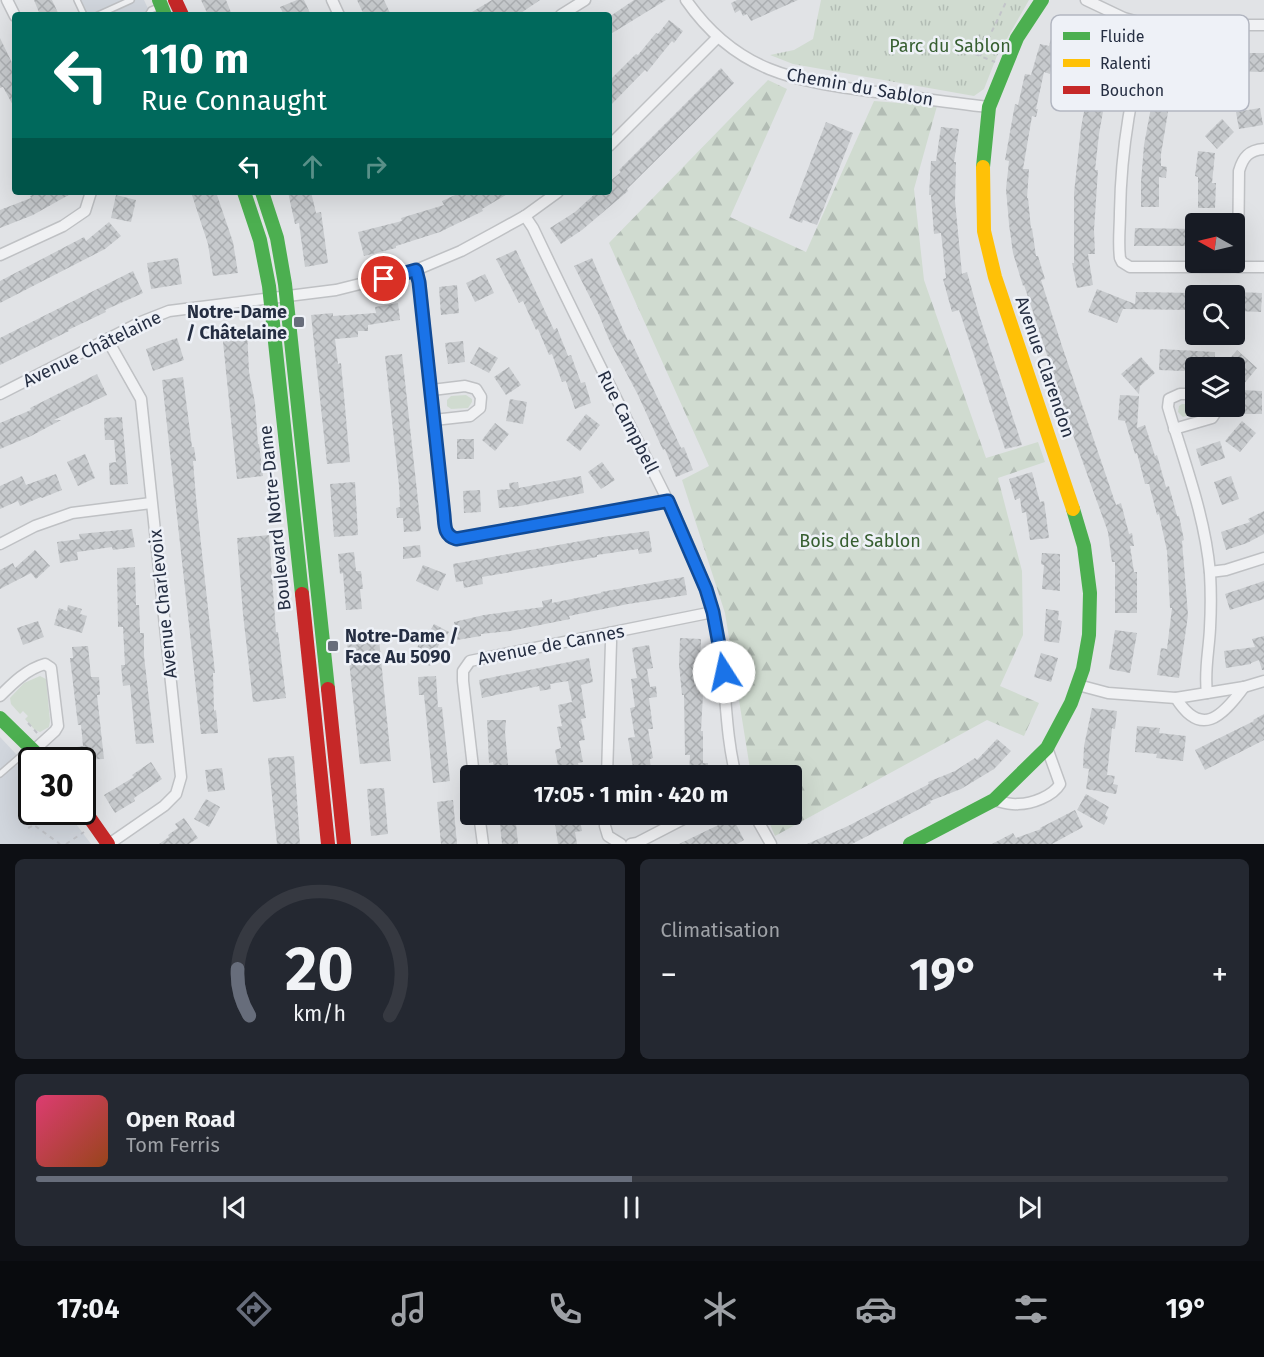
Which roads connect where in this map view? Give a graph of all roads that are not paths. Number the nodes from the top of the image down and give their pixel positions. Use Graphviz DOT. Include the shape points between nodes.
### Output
graph roads {
  1 [pos="131,0"];
  2 [pos="585,0"];
  3 [pos="686,0"];
  4 [pos="1042,0"];
  5 [pos="1086,0"];
  6 [pos="105,12"];
  7 [pos="566,12"];
  8 [pos="1118,15"];
  9 [pos="717,38"];
  10 [pos="989,107"];
  11 [pos="1130,111"];
  12 [pos="612,143"];
  13 [pos="1264,149"];
  14 [pos="91,195"];
  15 [pos="245,195"];
  16 [pos="263,195"];
  17 [pos="554,195"];
  18 [pos="1239,213"];
  19 [pos="525,216"];
  20 [pos="0,255"];
  21 [pos="1185,267"];
  22 [pos="1245,267"];
  23 [pos="1264,267"];
  24 [pos="416,270"];
  25 [pos="287,296"];
  26 [pos="270,298"];
  27 [pos="107,339"];
  28 [pos="432,390"];
  29 [pos="0,394"];
  30 [pos="1185,394"];
  31 [pos="1213,417"];
  32 [pos="434,420"];
  33 [pos="1174,429"];
  34 [pos="668,501"];
  35 [pos="151,503"];
  36 [pos="0,544"];
  37 [pos="1264,558"];
  38 [pos="1210,572"];
  39 [pos="713,612"];
  40 [pos="609,633"];
  41 [pos="1264,681"];
  42 [pos="1078,685"];
  43 [pos="1244,687"];
  44 [pos="1207,693"];
  45 [pos="0,696"];
  46 [pos="1176,698"];
  47 [pos="0,718"];
  48 [pos="29,747"];
  49 [pos="41,747"];
  50 [pos="1047,748"];
  51 [pos="18,763"];
  52 [pos="473,765"];
  53 [pos="607,765"];
  54 [pos="733,765"];
  55 [pos="0,774"];
  56 [pos="994,800"];
  57 [pos="95,825"];
  58 [pos="480,825"];
  59 [pos="605,825"];
  60 [pos="672,825"];
  61 [pos="760,825"];
  62 [pos="109,844"];
  63 [pos="328,844"];
  64 [pos="344,844"];
  65 [pos="483,844"];
  66 [pos="621,844"];
  67 [pos="631,844"];
  68 [pos="771,844"];
  69 [pos="910,844"];
  1 -- 6 [label="lane"];
  2 -- 7 [label="street"];
  3 -- 9 [label="street, Chemin du Sablon"];
  4 -- 10 [label="street, Avenue Clarendon" via="1017,38"];
  5 -- 8 [label="street"];
  9 -- 10 [label="street, Chemin du Sablon" via="759,65 795,79"];
  9 -- 12 [label="street"];
  10 -- 42 [label="street, Avenue Clarendon" via="982,176 984,231 995,277 1084,546 1090,593 1089,635"];
  11 -- 21 [label="street" via="1120,186 1120,258 1130,267"];
  13 -- 18 [label="street" via="1243,159 1239,171"];
  14 -- 20 [label="street" via="86,211"];
  15 -- 26 [label="street, Boulevard Notre-Dame" via="262,248"];
  16 -- 25 [label="street, Boulevard Notre-Dame" via="277,238"];
  17 -- 19 [label="street, Avenue Châtelaine"];
  19 -- 24 [label="street, Avenue Châtelaine"];
  19 -- 34 [label="street, Rue Campbell"];
  22 -- 23 [label="street"];
  24 -- 25 [label="street, Avenue Châtelaine" via="349,287"];
  24 -- 28 [label="street"];
  25 -- 26 [label="street, Avenue Châtelaine"];
  25 -- 64 [label="street, Boulevard Notre-Dame"];
  26 -- 27 [label="street, Avenue Châtelaine" via="169,311"];
  26 -- 63 [label="street, Boulevard Notre-Dame"];
  27 -- 29 [label="street, Avenue Châtelaine"];
  27 -- 35 [label="street, Avenue Charlevoix" via="141,399"];
  28 -- 32 [label="street"];
  28 -- 32 [label="street" via="465,386 476,388 481,397 480,408 470,416"];
  30 -- 33 [label="street" via="1169,399"];
  31 -- 33 [label="street"];
  32 -- 34 [label="street" via="449,537 456,539"];
  33 -- 38 [label="street" via="1198,502"];
  34 -- 39 [label="street, Rue Campbell"];
  35 -- 36 [label="street" via="72,513"];
  35 -- 62 [label="street, Avenue Charlevoix" via="181,777 176,794 164,806"];
  37 -- 38 [label="street"];
  38 -- 44 [label="street"];
  39 -- 40 [label="street, Avenue de Cannes"];
  39 -- 54 [label="street, Rue Campbell" via="724,672"];
  40 -- 52 [label="street, Avenue de Cannes" via="470,661 463,671 463,681"];
  40 -- 53 [label="street"];
  41 -- 43 [label="street"];
  42 -- 46 [label="street" via="1108,693"];
  42 -- 50 [label="street, Avenue Clarendon"];
  43 -- 44 [label="street"];
  43 -- 46 [label="street" via="1231,705 1203,721 1185,713"];
  44 -- 46 [label="street"];
  45 -- 49 [label="street" via="34,669 45,664 51,668 58,726"];
  47 -- 48 [label="street"];
  50 -- 56 [label="street, Avenue Clarendon"];
  50 -- 56 [label="street" via="1060,784 1056,792 1018,805"];
  51 -- 55 [label="lane"];
  56 -- 69 [label="street, Avenue Clarendon"];
  57 -- 62 [label="street"];
  58 -- 65 [label="street"];
  59 -- 66 [label="street" via="608,836"];
  60 -- 67 [label="street"];
  61 -- 68 [label="street"];
}
